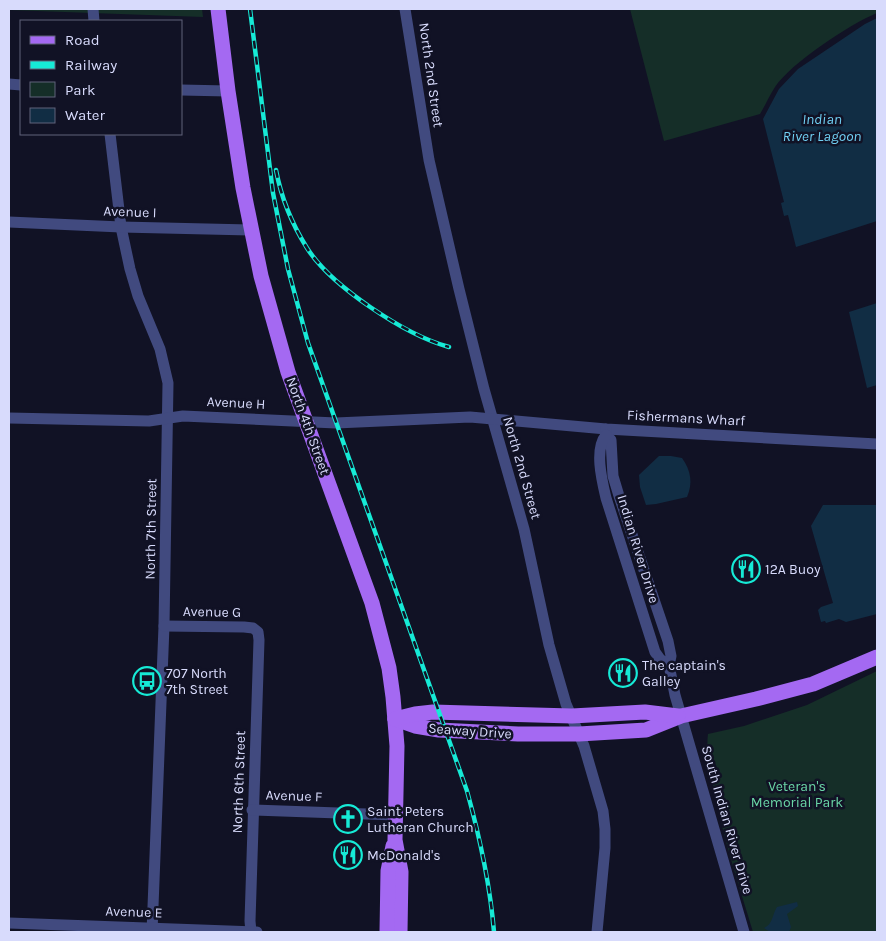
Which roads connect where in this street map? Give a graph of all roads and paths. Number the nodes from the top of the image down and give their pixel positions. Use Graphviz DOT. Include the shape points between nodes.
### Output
graph roads {
  1 [pos="218,9"];
  2 [pos="406,9"];
  3 [pos="182,90"];
  4 [pos="228,91"];
  5 [pos="110,135"];
  6 [pos="9,222"];
  7 [pos="121,227"];
  8 [pos="250,230"];
  9 [pos="9,418"];
  10 [pos="168,418"];
  11 [pos="492,418"];
  12 [pos="306,421"];
  13 [pos="606,432"];
  14 [pos="877,444"];
  15 [pos="164,626"];
  16 [pos="258,632"];
  17 [pos="877,657"];
  18 [pos="669,665"];
  19 [pos="572,716"];
  20 [pos="681,716"];
  21 [pos="395,719"];
  22 [pos="579,734"];
  23 [pos="252,810"];
  24 [pos="395,814"];
  25 [pos="395,840"];
  26 [pos="9,923"];
  27 [pos="152,930"];
  28 [pos="251,932"];
  29 [pos="259,932"];
  30 [pos="387,932"];
  31 [pos="400,932"];
  32 [pos="598,932"];
  33 [pos="744,932"];
  1 -- 4 [label="main road, North 4th Street"];
  2 -- 11 [label="street, North 2nd Street" via="429,160"];
  3 -- 4 [label="street"];
  4 -- 8 [label="main road, North 4th Street"];
  5 -- 7 [label="street, North 7th Street"];
  6 -- 7 [label="street, Avenue I"];
  7 -- 8 [label="street, Avenue I"];
  7 -- 10 [label="street, North 7th Street" via="138,296 160,349 168,383"];
  8 -- 12 [label="main road, North 4th Street" via="277,335"];
  9 -- 10 [label="street, Avenue H" via="149,421"];
  10 -- 12 [label="street, Avenue H"];
  10 -- 15 [label="street, North 7th Street"];
  11 -- 12 [label="street, Avenue H"];
  11 -- 13 [label="street, Fishermans Wharf"];
  11 -- 19 [label="street, North 2nd Street" via="524,529 550,646"];
  12 -- 21 [label="main road, North 4th Street" via="374,611 389,668"];
  13 -- 14 [label="street, Fishermans Wharf"];
  13 -- 18 [label="street, Indian River Drive" via="610,440 613,476 668,641"];
  13 -- 18 [label="street, Indian River Drive" via="600,457 606,498 655,652"];
  15 -- 16 [label="street, Avenue G" via="244,627"];
  15 -- 27 [label="street, North 7th Street"];
  16 -- 23 [label="street, North 6th Street"];
  17 -- 20 [label="main road, Seaway Drive" via="813,684"];
  18 -- 20 [label="street, Indian River Drive"];
  19 -- 20 [label="main road, Seaway Drive" via="645,712"];
  19 -- 21 [label="main road, Seaway Drive" via="433,712"];
  19 -- 22 [label="street, North 2nd Street"];
  20 -- 22 [label="main road, Seaway Drive" via="646,730"];
  20 -- 33 [label="street, South Indian River Drive"];
  21 -- 22 [label="main road, Seaway Drive" via="439,730"];
  21 -- 24 [label="main road, North 4th Street"];
  22 -- 32 [label="street, North 2nd Street" via="597,787 605,829"];
  23 -- 24 [label="street, Avenue F"];
  23 -- 28 [label="street, North 6th Street"];
  24 -- 25 [label="main road, North 4th Street"];
  25 -- 30 [label="main road, North 4th Street" via="388,871"];
  25 -- 31 [label="main road, North 4th Street" via="401,872"];
  26 -- 27 [label="street, Avenue E"];
  27 -- 28 [label="street, Avenue E"];
  28 -- 29 [label="street, Avenue E"];
}
